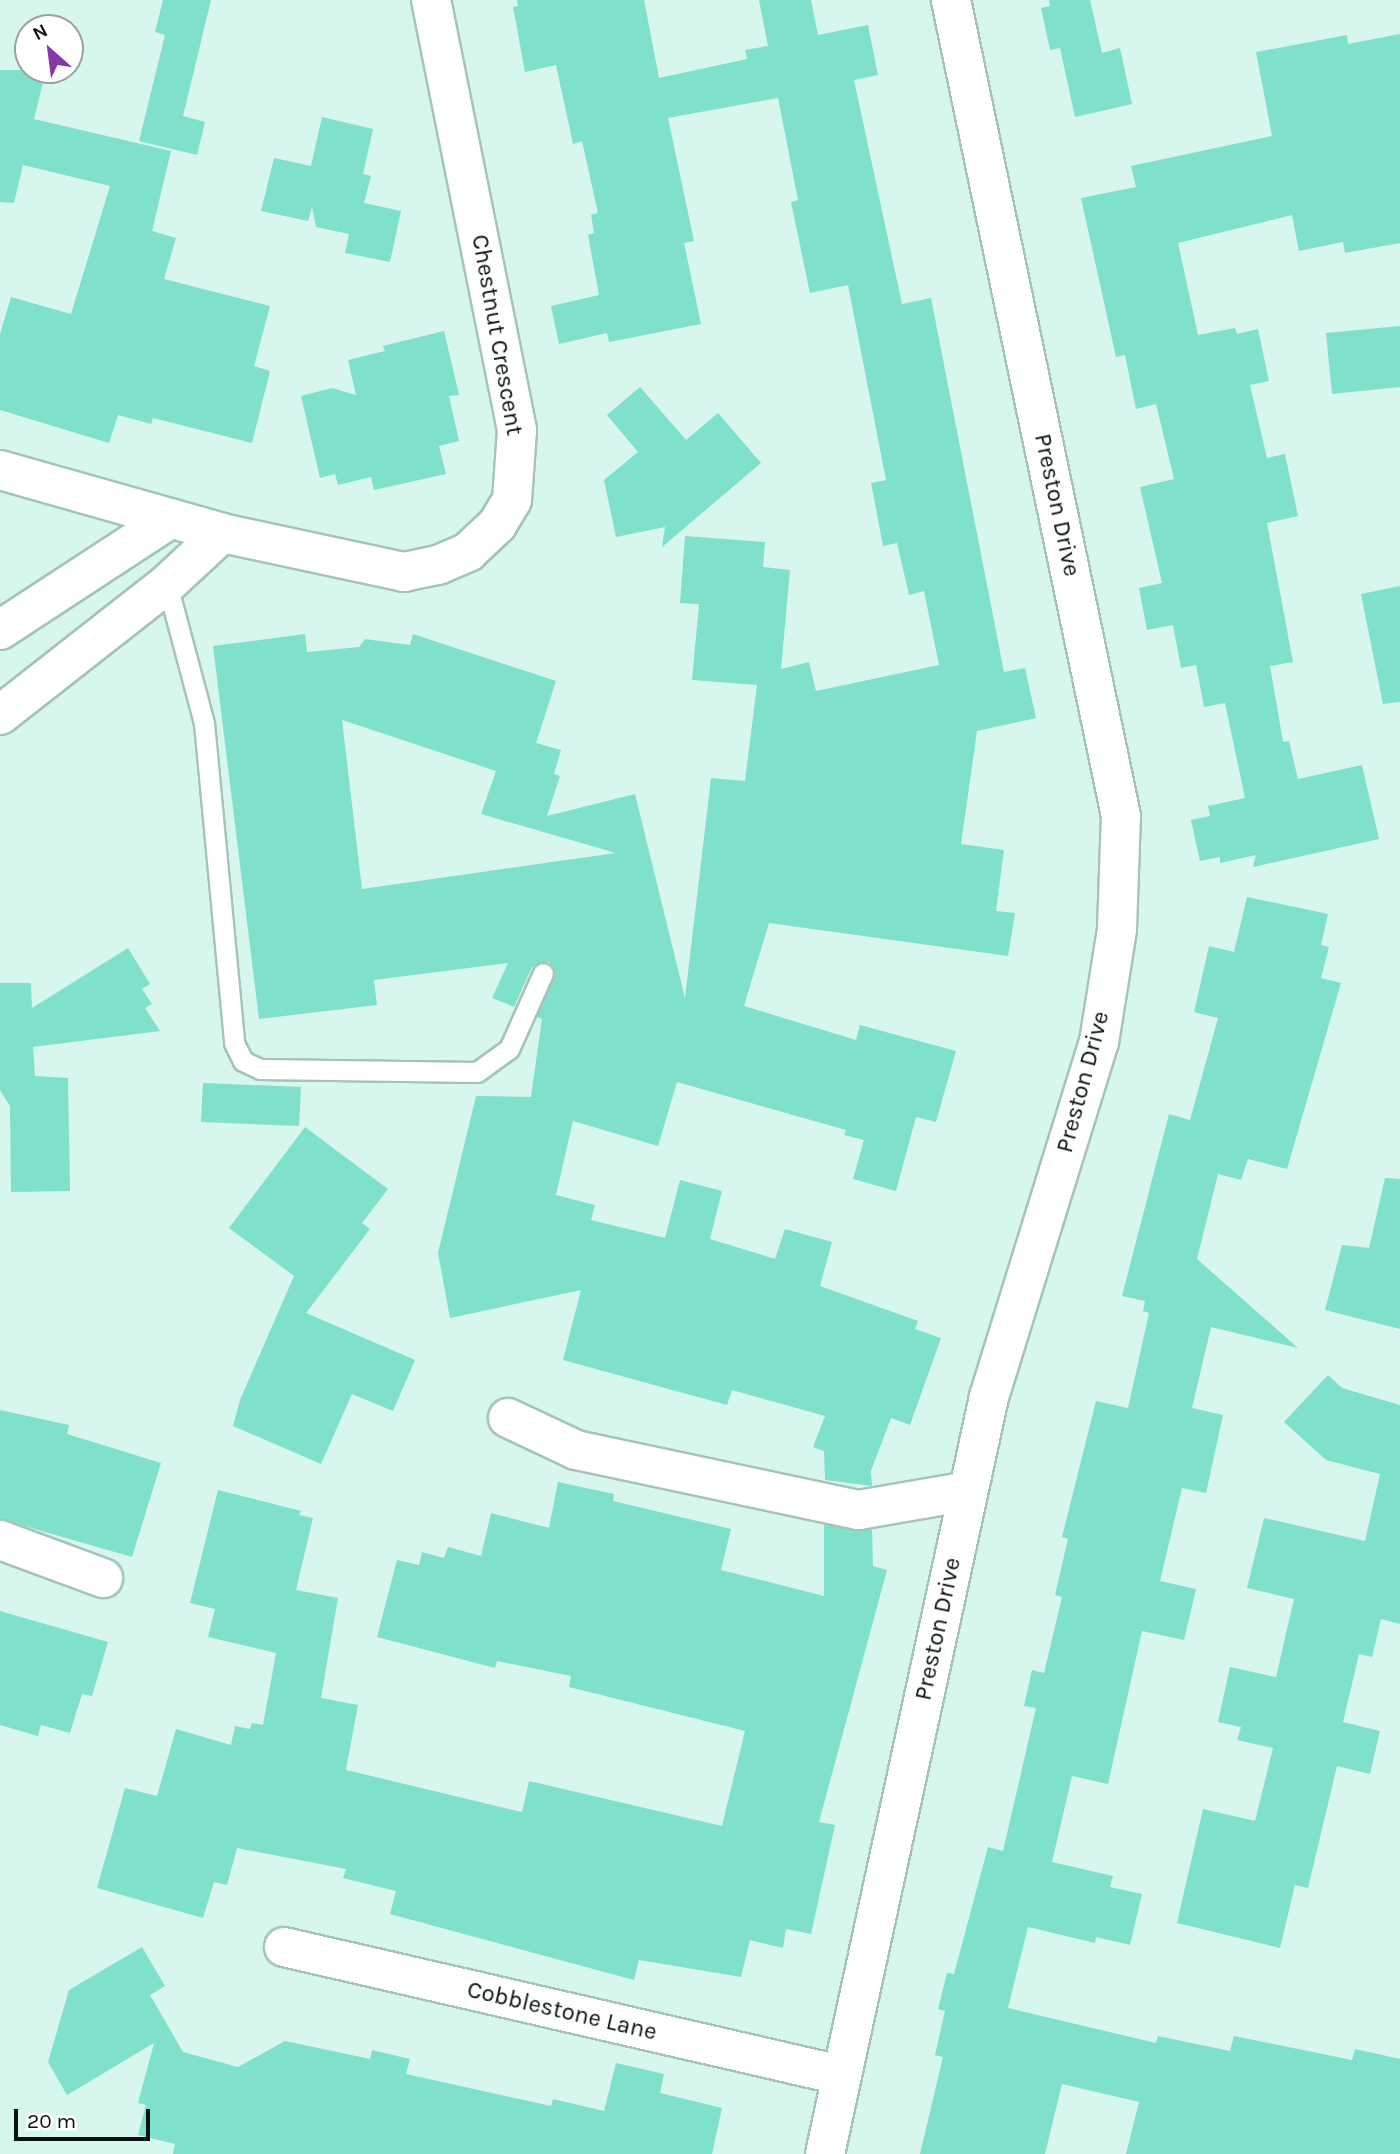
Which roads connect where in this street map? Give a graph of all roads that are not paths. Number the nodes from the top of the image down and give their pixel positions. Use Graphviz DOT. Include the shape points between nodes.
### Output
graph roads {
  1 [pos="431,0"];
  2 [pos="951,0"];
  3 [pos="0,470"];
  4 [pos="171,518"];
  5 [pos="222,533"];
  6 [pos="167,584"];
  7 [pos="0,630"];
  8 [pos="0,715"];
  9 [pos="543,973"];
  10 [pos="508,1418"];
  11 [pos="968,1491"];
  12 [pos="0,1540"];
  13 [pos="103,1578"];
  14 [pos="284,1947"];
  15 [pos="840,2075"];
  16 [pos="825,2154"];
  1 -- 5 [label="street, Chestnut Crescent" via="517,430 512,500 497,525 468,552 404,572"];
  2 -- 11 [label="street, Preston Drive" via="1121,816 1117,929 1098,1042 989,1397"];
  3 -- 4 [label="street, Chestnut Crescent"];
  4 -- 5 [label="street, Chestnut Crescent"];
  4 -- 7 [label="street"];
  5 -- 6 [label="street"];
  6 -- 8 [label="street"];
  6 -- 9 [label="lane" via="204,723 234,1043 243,1060 260,1069 477,1072 509,1049"];
  10 -- 11 [label="street" via="576,1450 859,1510"];
  11 -- 15 [label="street, Preston Drive"];
  12 -- 13 [label="street"];
  14 -- 15 [label="street, Cobblestone Lane"];
  15 -- 16 [label="street, Preston Drive"];
}
